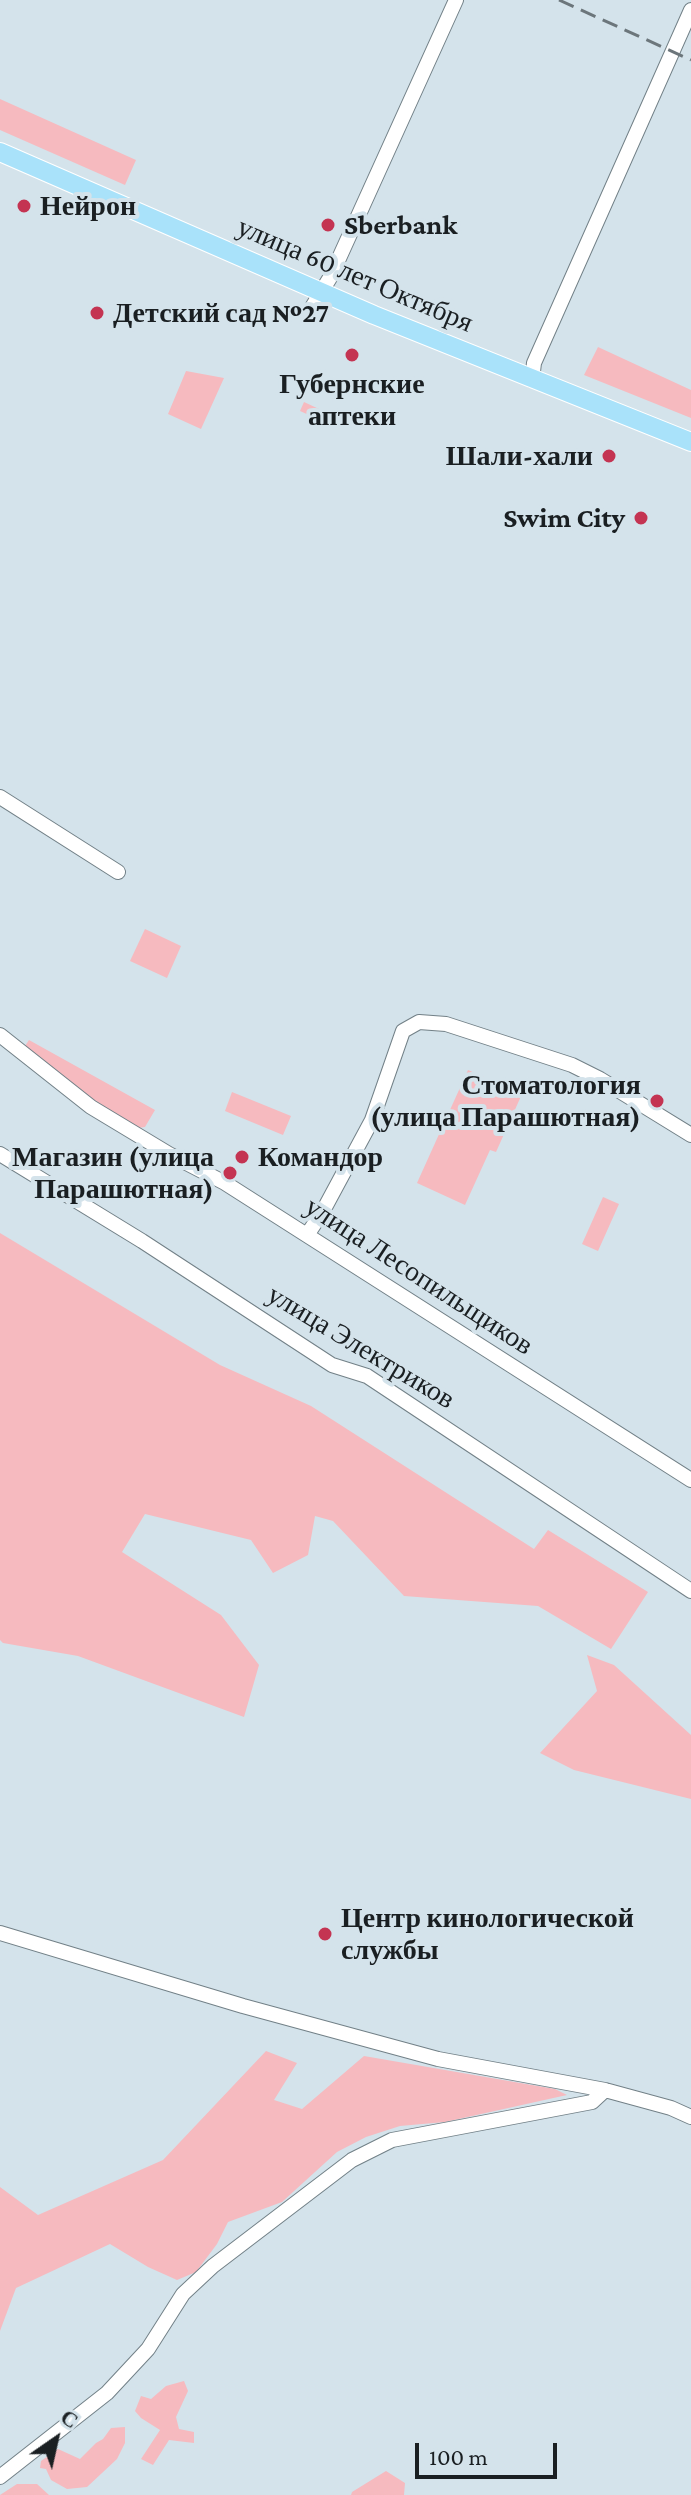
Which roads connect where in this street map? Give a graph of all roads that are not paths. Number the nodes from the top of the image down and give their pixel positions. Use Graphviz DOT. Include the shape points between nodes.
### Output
graph roads {
  1 [pos="456,0"];
  2 [pos="691,10"];
  3 [pos="0,152"];
  4 [pos="321,292"];
  5 [pos="311,309"];
  6 [pos="532,380"];
  7 [pos="691,442"];
  8 [pos="0,797"];
  9 [pos="118,872"];
  10 [pos="0,1035"];
  11 [pos="691,1135"];
  12 [pos="0,1154"];
  13 [pos="307,1235"];
  14 [pos="691,1480"];
  15 [pos="691,1591"];
  16 [pos="0,1933"];
  17 [pos="605,2090"];
  18 [pos="691,2117"];
  19 [pos="0,2477"];
  1 -- 4 [label="street"];
  2 -- 6 [label="street" via="534,363"];
  3 -- 4 [label="main road, улица 60 лет Октября"];
  4 -- 5 [label="street"];
  4 -- 6 [label="main road, улица 60 лет Октября"];
  6 -- 7 [label="main road, улица 60 лет Октября"];
  8 -- 9 [label="street"];
  10 -- 13 [label="street, улица Лесопильщиков" via="91,1107"];
  11 -- 13 [label="street" via="600,1079 543,1053 426,1021 406,1028 372,1120"];
  12 -- 15 [label="street, улица Электриков" via="332,1365 367,1376"];
  13 -- 14 [label="street, улица Лесопильщиков"];
  16 -- 17 [label="street" via="438,2059"];
  17 -- 18 [label="street"];
  17 -- 19 [label="street" via="592,2102 392,2140 352,2160 213,2266 183,2294 148,2349 107,2393"];
}
